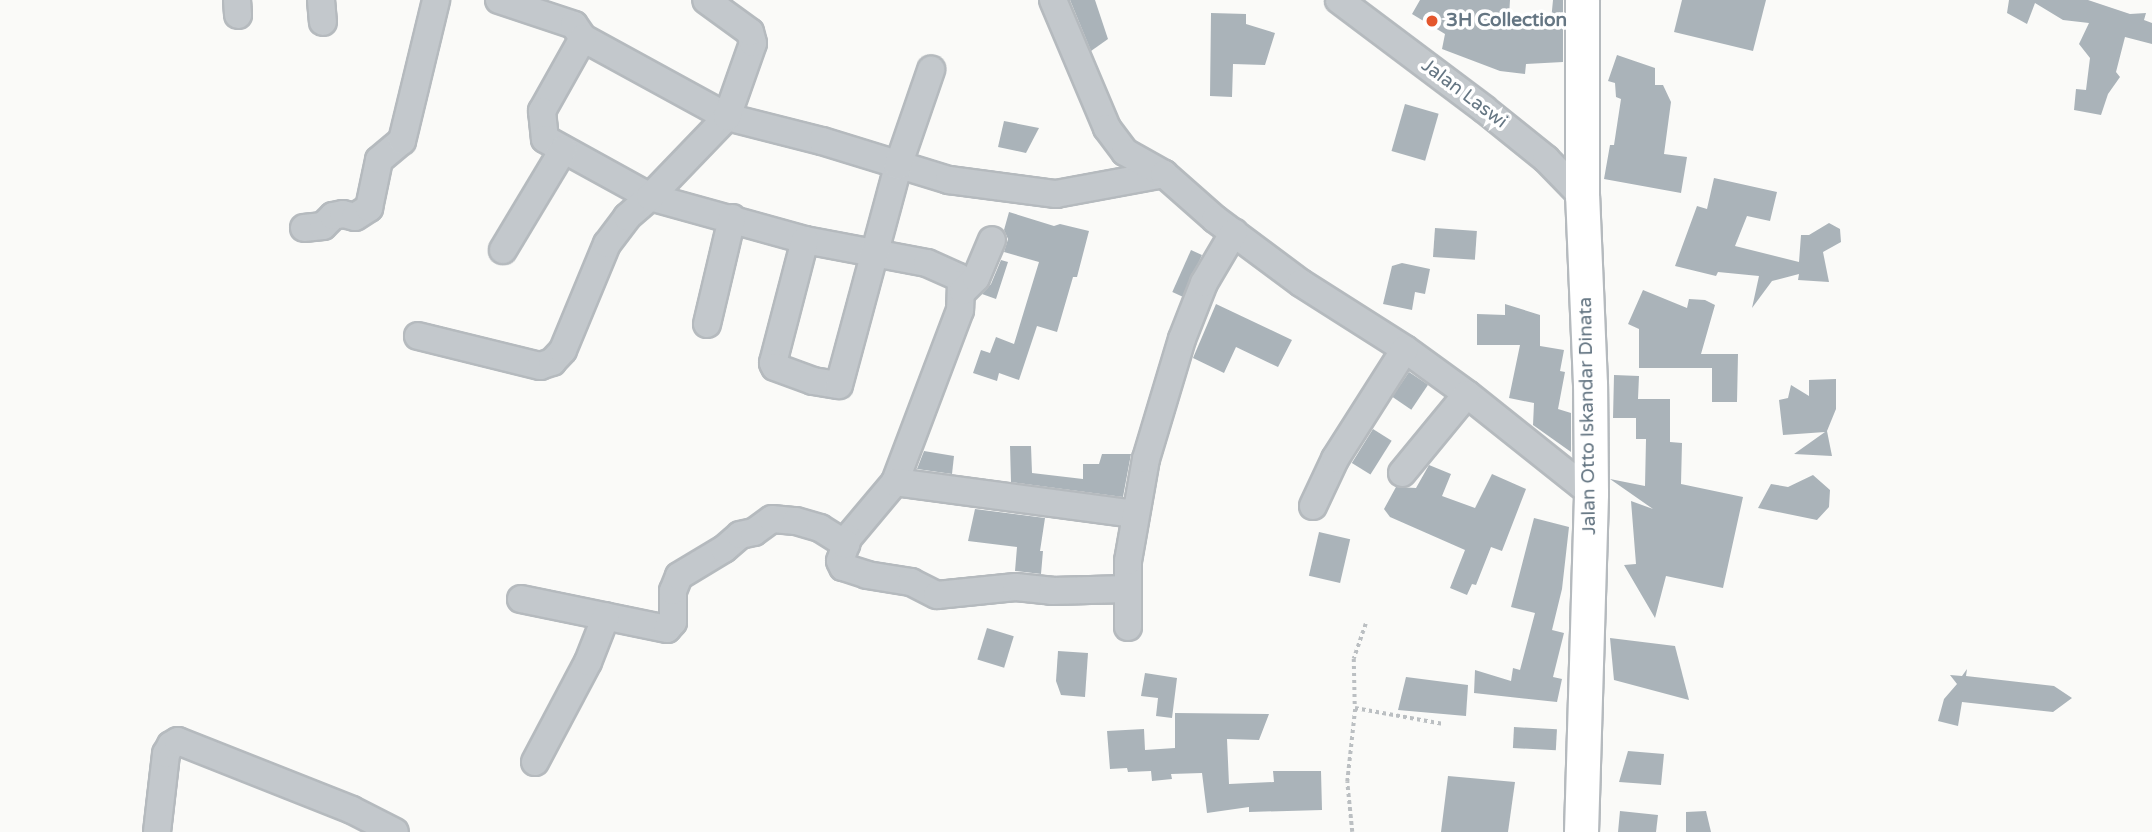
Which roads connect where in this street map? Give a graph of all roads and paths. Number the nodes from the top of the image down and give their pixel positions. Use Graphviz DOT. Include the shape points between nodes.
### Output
graph roads {
  1 [pos="436,0"];
  2 [pos="499,0"];
  3 [pos="708,0"];
  4 [pos="1053,0"];
  5 [pos="1339,0"];
  6 [pos="1582,0"];
  7 [pos="566,10"];
  8 [pos="583,38"];
  9 [pos="931,70"];
  10 [pos="727,117"];
  11 [pos="563,150"];
  12 [pos="898,166"];
  13 [pos="1164,174"];
  14 [pos="650,197"];
  15 [pos="1582,197"];
  16 [pos="732,218"];
  17 [pos="304,228"];
  18 [pos="1234,232"];
  19 [pos="805,240"];
  20 [pos="992,240"];
  21 [pos="503,250"];
  22 [pos="875,254"];
  23 [pos="963,291"];
  24 [pos="707,324"];
  25 [pos="418,336"];
  26 [pos="1405,349"];
  27 [pos="1467,394"];
  28 [pos="1402,473"];
  29 [pos="895,482"];
  30 [pos="1591,493"];
  31 [pos="1313,506"];
  32 [pos="1135,513"];
  33 [pos="851,537"];
  34 [pos="1128,589"];
  35 [pos="521,599"];
  36 [pos="606,616"];
  37 [pos="1366,624"];
  38 [pos="1128,626"];
  39 [pos="1356,708"];
  40 [pos="1444,724"];
  41 [pos="535,762"];
  42 [pos="157,832"];
  43 [pos="395,832"];
  44 [pos="1352,832"];
  45 [pos="1581,832"];
  1 -- 17 [label="street" via="402,141 379,160 369,208 355,217 333,216 323,226"];
  2 -- 7 [label="street"];
  3 -- 10 [label="street" via="750,32 753,43"];
  4 -- 13 [label="street" via="1107,128 1125,152"];
  5 -- 15 [label="street, Jalan Laswi" via="1546,159"];
  6 -- 15 [label="main road, Jalan Otto Iskandar Dinata"];
  7 -- 8 [label="street"];
  8 -- 10 [label="street"];
  8 -- 11 [label="street" via="542,111 545,139"];
  9 -- 12 [label="street"];
  10 -- 12 [label="street"];
  10 -- 14 [label="street"];
  11 -- 14 [label="street"];
  11 -- 21 [label="street"];
  12 -- 13 [label="street" via="949,180 1056,194"];
  12 -- 22 [label="street"];
  13 -- 18 [label="street"];
  14 -- 16 [label="street"];
  14 -- 25 [label="street" via="607,244 563,351 552,362 540,366"];
  15 -- 30 [label="main road, Jalan Otto Iskandar Dinata"];
  16 -- 19 [label="street"];
  16 -- 24 [label="street"];
  18 -- 26 [label="street" via="1301,283"];
  18 -- 32 [label="street" via="1204,284 1182,339"];
  19 -- 22 [label="street"];
  19 -- 22 [label="street" via="773,363 834,386 844,375"];
  20 -- 23 [label="street" via="976,278"];
  22 -- 23 [label="street" via="927,263 958,277"];
  23 -- 29 [label="street" via="960,310"];
  26 -- 27 [label="street"];
  26 -- 31 [label="street" via="1335,459"];
  27 -- 28 [label="street"];
  27 -- 30 [label="street"];
  29 -- 32 [label="street"];
  29 -- 33 [label="street"];
  30 -- 45 [label="main road, Jalan Otto Iskandar Dinata"];
  32 -- 34 [label="street"];
  33 -- 34 [label="street" via="840,561 843,567 911,582 937,595 1016,587"];
  33 -- 36 [label="street" via="772,519 679,576 670,628"];
  34 -- 38 [label="street"];
  35 -- 36 [label="street"];
  36 -- 41 [label="street" via="588,662"];
  37 -- 39 [label="path" via="1354,659"];
  39 -- 40 [label="path"];
  39 -- 44 [label="path" via="1347,782"];
  42 -- 43 [label="street" via="166,754 178,741 352,810"];
}
